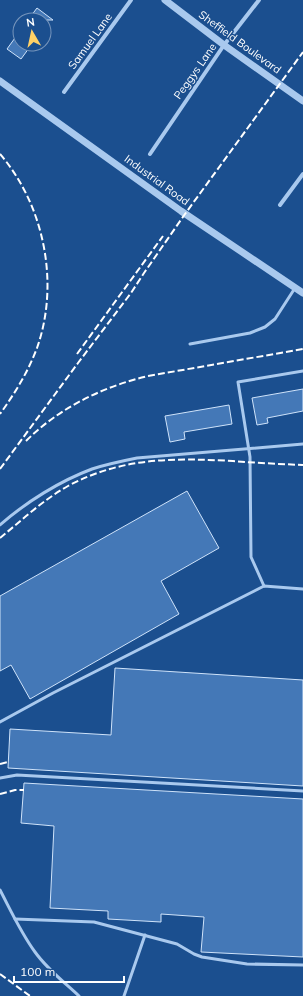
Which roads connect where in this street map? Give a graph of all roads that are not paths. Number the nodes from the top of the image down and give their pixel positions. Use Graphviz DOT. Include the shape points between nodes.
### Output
graph roads {
  1 [pos="131,0"];
  2 [pos="165,0"];
  3 [pos="259,0"];
  4 [pos="224,45"];
  5 [pos="0,81"];
  6 [pos="64,92"];
  7 [pos="303,101"];
  8 [pos="150,154"];
  9 [pos="303,174"];
  10 [pos="280,205"];
  11 [pos="295,288"];
  12 [pos="303,293"];
  13 [pos="190,344"];
  14 [pos="303,371"];
  15 [pos="303,444"];
  16 [pos="249,449"];
  17 [pos="0,525"];
  18 [pos="264,586"];
  19 [pos="303,589"];
  20 [pos="0,722"];
  21 [pos="0,778"];
  22 [pos="303,791"];
  23 [pos="0,890"];
  24 [pos="15,919"];
  25 [pos="145,935"];
  26 [pos="303,965"];
  27 [pos="79,996"];
  28 [pos="124,996"];
  1 -- 6 [label="street, Samuel Lane"];
  2 -- 4 [label="street, Sheffield Boulevard"];
  3 -- 4 [label="street, Peggys Lane"];
  4 -- 7 [label="street, Sheffield Boulevard"];
  4 -- 8 [label="street, Peggys Lane"];
  5 -- 11 [label="street, Industrial Road" via="181,211"];
  9 -- 10 [label="street"];
  11 -- 12 [label="street, Industrial Road"];
  11 -- 13 [label="lane" via="265,327 250,333"];
  14 -- 16 [label="lane" via="238,382"];
  15 -- 16 [label="lane"];
  16 -- 17 [label="lane" via="137,458 92,469 47,491"];
  16 -- 18 [label="lane" via="251,557"];
  18 -- 19 [label="lane"];
  18 -- 20 [label="lane"];
  21 -- 22 [label="lane" via="17,775"];
  23 -- 24 [label="lane"];
  24 -- 25 [label="lane" via="94,922"];
  24 -- 27 [label="lane" via="35,953"];
  25 -- 26 [label="lane" via="177,944 202,957 247,964"];
  25 -- 28 [label="lane"];
}
